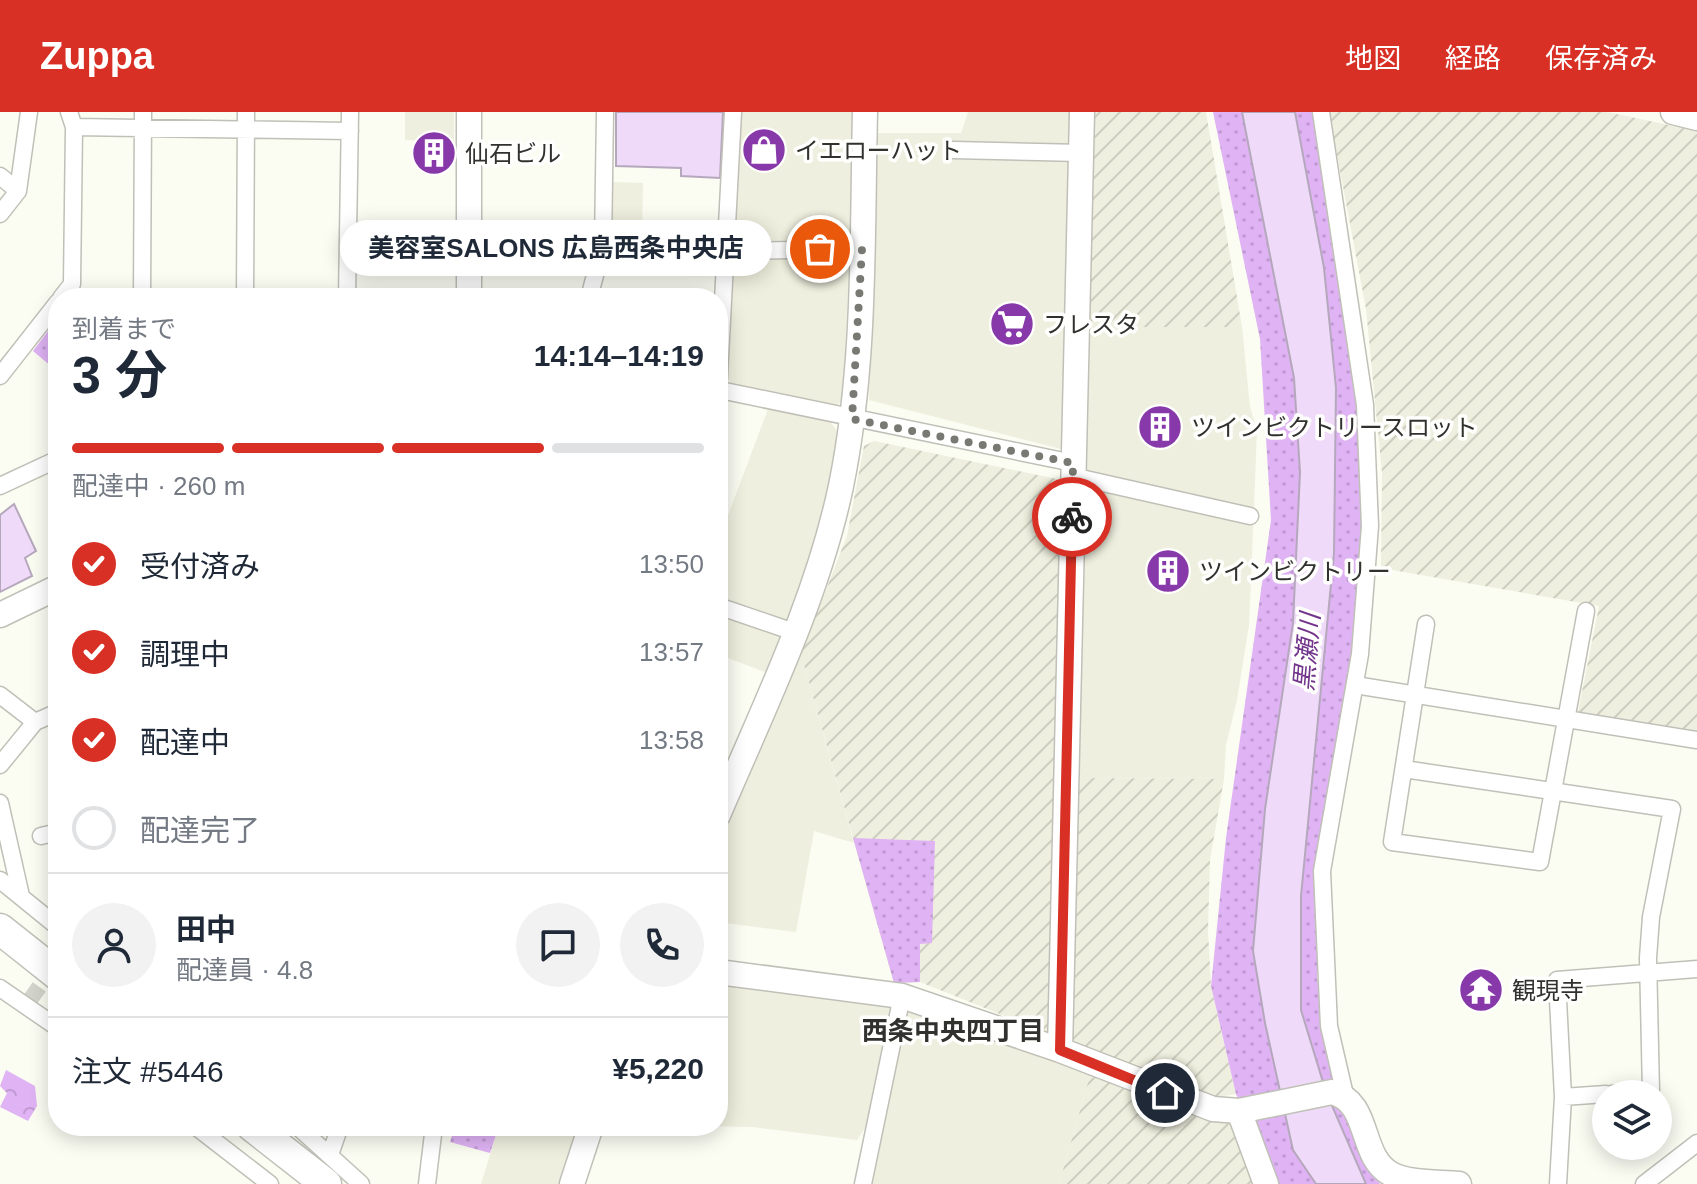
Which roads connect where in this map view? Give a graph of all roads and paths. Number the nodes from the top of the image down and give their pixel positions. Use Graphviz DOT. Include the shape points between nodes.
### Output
graph roads {
  1 [pos="29,112"];
  2 [pos="246,112"];
  3 [pos="350,112"];
  4 [pos="469,112"];
  5 [pos="605,112"];
  6 [pos="733,112"];
  7 [pos="865,112"];
  8 [pos="1082,112"];
  9 [pos="1321,112"];
  10 [pos="1673,112"];
  11 [pos="1697,118"];
  12 [pos="72,119"];
  13 [pos="142,120"];
  14 [pos="245,130"];
  15 [pos="350,131"];
  16 [pos="953,150"];
  17 [pos="1081,153"];
  18 [pos="0,176"];
  19 [pos="18,191"];
  20 [pos="0,214"];
  21 [pos="603,245"];
  22 [pos="350,248"];
  23 [pos="469,248"];
  24 [pos="862,249"];
  25 [pos="725,251"];
  26 [pos="69,288"];
  27 [pos="142,288"];
  28 [pos="245,288"];
  29 [pos="348,288"];
  30 [pos="469,288"];
  31 [pos="592,288"];
  32 [pos="723,288"];
  33 [pos="48,315"];
  34 [pos="0,376"];
  35 [pos="728,395"];
  36 [pos="852,419"];
  37 [pos="48,464"];
  38 [pos="1072,470"];
  39 [pos="0,486"];
  40 [pos="1250,516"];
  41 [pos="48,592"];
  42 [pos="728,609"];
  43 [pos="1586,611"];
  44 [pos="0,615"];
  45 [pos="1426,624"];
  46 [pos="794,632"];
  47 [pos="1355,685"];
  48 [pos="0,695"];
  49 [pos="1414,695"];
  50 [pos="48,716"];
  51 [pos="1566,721"];
  52 [pos="35,722"];
  53 [pos="1697,740"];
  54 [pos="0,765"];
  55 [pos="1404,769"];
  56 [pos="728,791"];
  57 [pos="1553,791"];
  58 [pos="0,803"];
  59 [pos="48,834"];
  60 [pos="41,836"];
  61 [pos="0,880"];
  62 [pos="21,896"];
  63 [pos="48,919"];
  64 [pos="0,929"];
  65 [pos="48,967"];
  66 [pos="1697,969"];
  67 [pos="1648,971"];
  68 [pos="728,973"];
  69 [pos="0,988"];
  70 [pos="902,996"];
  71 [pos="48,1020"];
  72 [pos="1060,1050"];
  73 [pos="1651,1080"];
  74 [pos="1339,1094"];
  75 [pos="1592,1095"];
  76 [pos="1563,1097"];
  77 [pos="1239,1111"];
  78 [pos="208,1136"];
  79 [pos="269,1136"];
  80 [pos="304,1136"];
  81 [pos="337,1136"];
  82 [pos="433,1136"];
  83 [pos="588,1136"];
  84 [pos="1697,1143"];
  85 [pos="328,1170"];
  86 [pos="270,1184"];
  87 [pos="361,1184"];
  88 [pos="427,1184"];
  89 [pos="572,1184"];
  90 [pos="863,1184"];
  91 [pos="1266,1184"];
  92 [pos="1459,1184"];
  93 [pos="1558,1184"];
  94 [pos="1644,1184"];
  1 -- 19 [label="street"];
  2 -- 14 [label="street"];
  3 -- 15 [label="street"];
  4 -- 23 [label="street"];
  5 -- 21 [label="street"];
  6 -- 25 [label="street"];
  7 -- 24 [label="street"];
  8 -- 17 [label="street"];
  9 -- 47 [label="street" via="1365,405 1370,526"];
  10 -- 11 [label="street"];
  12 -- 13 [label="street"];
  12 -- 26 [label="street"];
  13 -- 14 [label="street"];
  13 -- 27 [label="street"];
  14 -- 15 [label="street"];
  14 -- 28 [label="street"];
  15 -- 22 [label="street"];
  16 -- 17 [label="street"];
  17 -- 38 [label="street"];
  18 -- 19 [label="street"];
  19 -- 20 [label="street"];
  21 -- 23 [label="street"];
  21 -- 25 [label="street"];
  21 -- 31 [label="street"];
  22 -- 23 [label="street"];
  22 -- 29 [label="street"];
  23 -- 30 [label="street"];
  24 -- 25 [label="street"];
  24 -- 36 [label="street"];
  25 -- 32 [label="street"];
  33 -- 34 [label="street"];
  35 -- 36 [label="street"];
  36 -- 38 [label="street"];
  36 -- 46 [label="street" via="840,488"];
  37 -- 39 [label="street"];
  38 -- 40 [label="street"];
  38 -- 72 [label="street"];
  41 -- 44 [label="street"];
  42 -- 46 [label="street"];
  43 -- 51 [label="street"];
  45 -- 49 [label="street"];
  46 -- 56 [label="street"];
  47 -- 49 [label="street"];
  47 -- 74 [label="street" via="1322,871 1329,1026"];
  48 -- 52 [label="street"];
  49 -- 51 [label="street"];
  49 -- 55 [label="street"];
  50 -- 52 [label="street"];
  51 -- 53 [label="street"];
  51 -- 57 [label="street"];
  52 -- 54 [label="street"];
  55 -- 57 [label="street"];
  55 -- 57 [label="street" via="1392,842 1540,862"];
  57 -- 67 [label="street" via="1672,809 1651,917"];
  58 -- 62 [label="street"];
  59 -- 60 [label="street"];
  61 -- 62 [label="street"];
  62 -- 63 [label="street"];
  64 -- 65 [label="highway"];
  66 -- 67 [label="street"];
  67 -- 73 [label="street"];
  67 -- 76 [label="street" via="1557,980"];
  68 -- 70 [label="street"];
  69 -- 71 [label="street"];
  70 -- 72 [label="street"];
  70 -- 90 [label="street"];
  72 -- 77 [label="street" via="1190,1102"];
  74 -- 77 [label="street"];
  74 -- 92 [label="street" via="1356,1108 1376,1160 1390,1174"];
  75 -- 76 [label="street"];
  76 -- 93 [label="street"];
  77 -- 91 [label="street"];
  78 -- 86 [label="street"];
  79 -- 85 [label="highway"];
  80 -- 85 [label="street"];
  81 -- 85 [label="street"];
  82 -- 88 [label="street"];
  83 -- 89 [label="street"];
  84 -- 94 [label="street"];
  85 -- 87 [label="street"];
}
